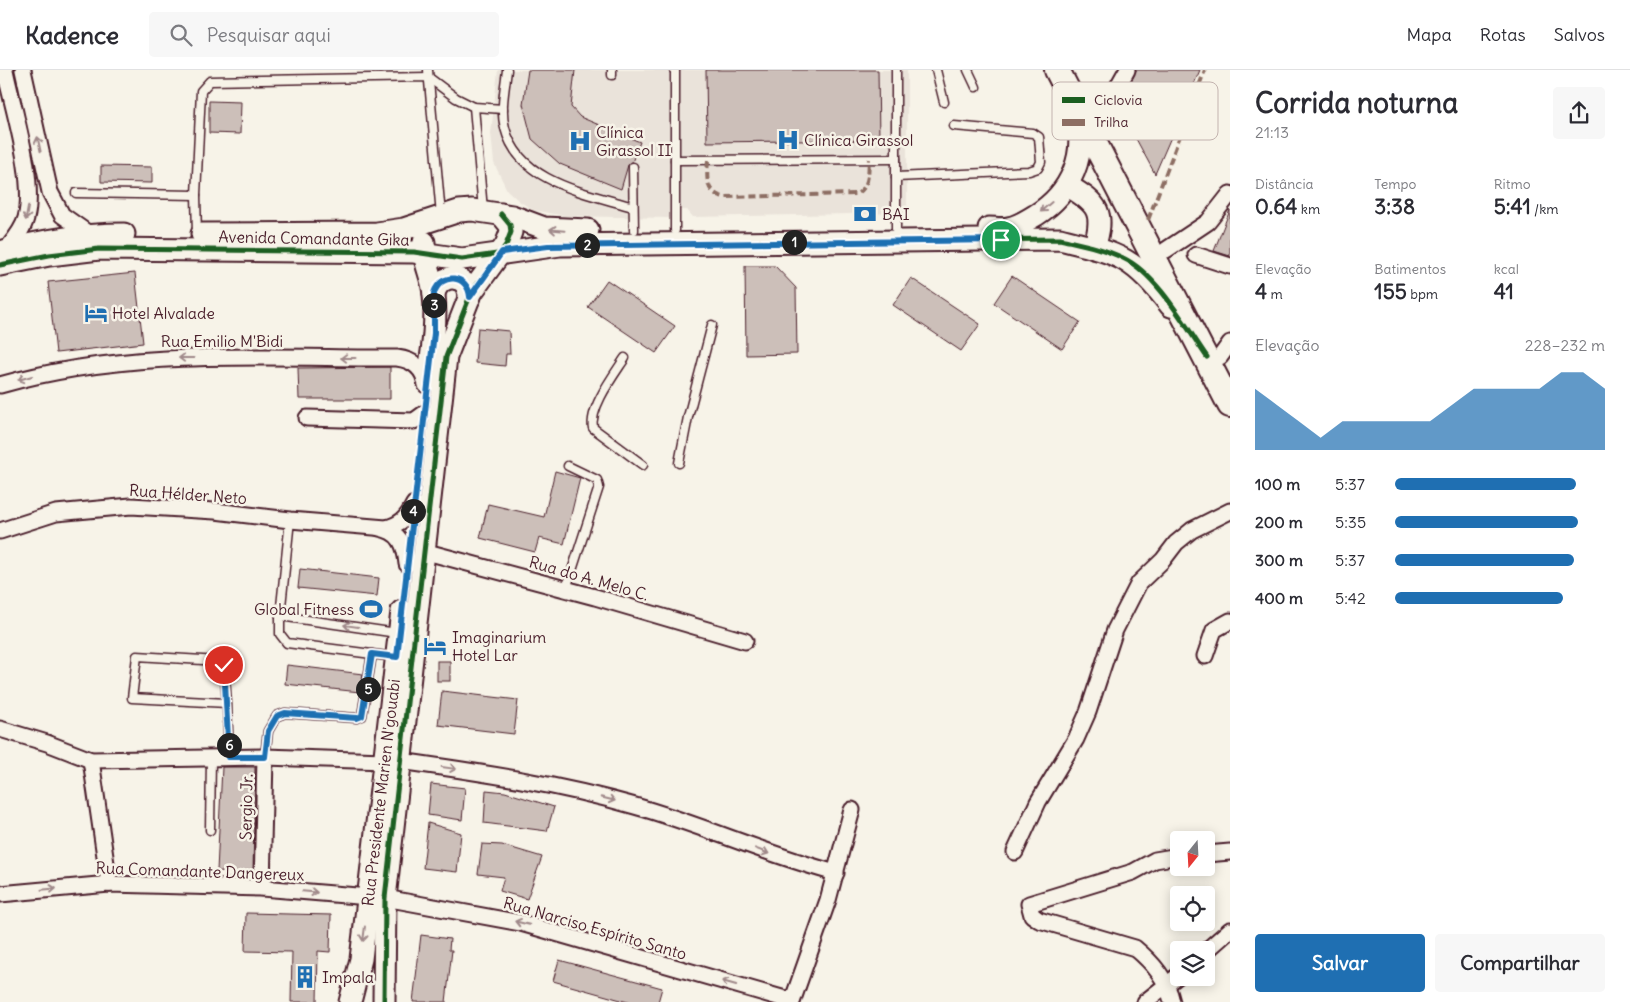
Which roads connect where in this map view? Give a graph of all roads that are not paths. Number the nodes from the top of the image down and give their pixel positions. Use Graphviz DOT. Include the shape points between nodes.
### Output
graph roads {
  1 [pos="5,70"];
  2 [pos="24,70"];
  3 [pos="507,70"];
  4 [pos="675,70"];
  5 [pos="896,70"];
  6 [pos="936,70"];
  7 [pos="968,70"];
  8 [pos="1127,70"];
  9 [pos="428,73"];
  10 [pos="1120,82"];
  11 [pos="976,87"];
  12 [pos="944,102"];
  13 [pos="474,107"];
  14 [pos="503,109"];
  15 [pos="954,126"];
  16 [pos="1079,140"];
  17 [pos="1100,140"];
  18 [pos="1109,140"];
  19 [pos="896,159"];
  20 [pos="675,160"];
  21 [pos="633,167"];
  22 [pos="896,176"];
  23 [pos="1068,186"];
  24 [pos="76,193"];
  25 [pos="196,195"];
  26 [pos="1228,201"];
  27 [pos="633,207"];
  28 [pos="492,212"];
  29 [pos="438,219"];
  30 [pos="896,229"];
  31 [pos="634,230"];
  32 [pos="674,230"];
  33 [pos="89,234"];
  34 [pos="197,234"];
  35 [pos="1094,248"];
  36 [pos="1166,250"];
  37 [pos="502,252"];
  38 [pos="424,254"];
  39 [pos="1196,255"];
  40 [pos="2,256"];
  41 [pos="1230,266"];
  42 [pos="434,293"];
  43 [pos="470,297"];
  44 [pos="712,326"];
  45 [pos="434,333"];
  46 [pos="397,358"];
  47 [pos="624,358"];
  48 [pos="1222,358"];
  49 [pos="0,385"];
  50 [pos="427,390"];
  51 [pos="1230,405"];
  52 [pos="307,418"];
  53 [pos="420,421"];
  54 [pos="678,463"];
  55 [pos="643,465"];
  56 [pos="568,466"];
  57 [pos="414,504"];
  58 [pos="1230,511"];
  59 [pos="290,520"];
  60 [pos="377,528"];
  61 [pos="0,531"];
  62 [pos="423,550"];
  63 [pos="407,564"];
  64 [pos="566,589"];
  65 [pos="280,616"];
  66 [pos="1230,621"];
  67 [pos="399,633"];
  68 [pos="745,641"];
  69 [pos="372,654"];
  70 [pos="1206,656"];
  71 [pos="397,657"];
  72 [pos="227,703"];
  73 [pos="0,729"];
  74 [pos="229,757"];
  75 [pos="265,757"];
  76 [pos="211,758"];
  77 [pos="91,760"];
  78 [pos="392,761"];
  79 [pos="852,810"];
  80 [pos="210,830"];
  81 [pos="1015,852"];
  82 [pos="1230,852"];
  83 [pos="1215,853"];
  84 [pos="1170,858"];
  85 [pos="836,873"];
  86 [pos="109,884"];
  87 [pos="262,888"];
  88 [pos="0,894"];
  89 [pos="377,898"];
  90 [pos="1230,930"];
  91 [pos="1215,943"];
  92 [pos="1170,977"];
  93 [pos="1170,982"];
  94 [pos="1173,986"];
  95 [pos="350,1002"];
  96 [pos="384,1002"];
  97 [pos="792,1002"];
  98 [pos="1145,1002"];
  99 [pos="1172,1002"];
  1 -- 40 [label="street, one-way" via="26,169 28,206 21,231"];
  33 -- 2 [label="street, one-way" via="75,227 55,206"];
  3 -- 14 [label="lane"];
  4 -- 20 [label="lane"];
  5 -- 19 [label="lane"];
  6 -- 12 [label="lane"];
  7 -- 11 [label="lane"];
  8 -- 10 [label="street"];
  9 -- 13 [label="lane" via="456,98"];
  9 -- 25 [label="lane" via="210,81 201,92"];
  9 -- 29 [label="lane"];
  13 -- 14 [label="lane"];
  13 -- 28 [label="lane"];
  14 -- 27 [label="lane" via="509,141 515,152 535,171 571,189"];
  15 -- 22 [label="lane" via="1033,133 1039,137 1041,162 1038,168 1029,171"];
  16 -- 23 [label="street, Avenida Comandante Gika" via="1077,166"];
  17 -- 48 [label="main road"];
  18 -- 36 [label="main road"];
  19 -- 20 [label="lane"];
  19 -- 22 [label="lane"];
  20 -- 32 [label="lane"];
  21 -- 27 [label="lane"];
  22 -- 30 [label="lane"];
  23 -- 30 [label="street, Avenida Comandante Gika, one-way" via="1045,210 1010,228"];
  23 -- 35 [label="street" via="1096,206 1100,223"];
  24 -- 25 [label="lane"];
  25 -- 34 [label="lane"];
  26 -- 36 [label="street" via="1208,222"];
  27 -- 31 [label="lane"];
  28 -- 29 [label="street, Avenida Comandante Gika" via="459,211"];
  31 -- 28 [label="street, Avenida Comandante Gika, one-way" via="560,230"];
  28 -- 37 [label="street, Rua Presidente Marien N'gouabi" via="510,226 511,232"];
  29 -- 34 [label="street, Avenida Comandante Gika" via="377,233"];
  29 -- 38 [label="street" via="424,241"];
  30 -- 32 [label="street, Avenida Comandante Gika"];
  31 -- 32 [label="street, Avenida Comandante Gika"];
  33 -- 34 [label="street, Avenida Comandante Gika"];
  33 -- 40 [label="street, Avenida Comandante Gika" via="52,239"];
  35 -- 37 [label="street, Avenida Comandante Gika" via="1060,239 560,245"];
  35 -- 48 [label="street, Avenida Comandante Gika" via="1134,264"];
  36 -- 48 [label="main road"];
  37 -- 38 [label="street, Avenida Comandante Gika" via="462,259"];
  37 -- 43 [label="street, Rua Presidente Marien N'gouabi"];
  38 -- 40 [label="street, Avenida Comandante Gika" via="99,249"];
  38 -- 42 [label="street, Rua Presidente Marien N'gouabi"];
  39 -- 41 [label="street"];
  42 -- 43 [label="street" via="444,279 456,278 466,284"];
  42 -- 45 [label="street, Rua Presidente Marien N'gouabi"];
  43 -- 62 [label="street, Rua Presidente Marien N'gouabi" via="446,357"];
  44 -- 54 [label="lane"];
  45 -- 46 [label="street" via="420,353"];
  45 -- 50 [label="street, Rua Presidente Marien N'gouabi"];
  46 -- 49 [label="street, Rua Emilio M'Bidi, one-way" via="161,358 35,375"];
  46 -- 50 [label="street, Rua Emilio M'Bidi" via="418,366 426,379"];
  47 -- 55 [label="lane" via="591,420 593,428"];
  48 -- 51 [label="main road"];
  50 -- 53 [label="street, Rua Presidente Marien N'gouabi"];
  52 -- 53 [label="street"];
  53 -- 57 [label="street, Rua Presidente Marien N'gouabi"];
  56 -- 64 [label="lane" via="597,480 599,488"];
  57 -- 60 [label="street, Rua Hélder Neto" via="400,523"];
  57 -- 63 [label="street, Rua Presidente Marien N'gouabi"];
  58 -- 81 [label="street" via="1192,530 1140,583 1115,630 1076,739 1038,802"];
  59 -- 60 [label="street, Rua Hélder Neto"];
  59 -- 61 [label="street, Rua Hélder Neto" via="131,506 56,514"];
  59 -- 65 [label="lane"];
  60 -- 63 [label="street, Rua Hélder Neto" via="399,537 406,550"];
  62 -- 64 [label="street, Rua do A. Melo C."];
  62 -- 78 [label="street, Rua Presidente Marien N'gouabi"];
  63 -- 67 [label="street, Rua Presidente Marien N'gouabi"];
  64 -- 68 [label="street, Rua do A. Melo C."];
  67 -- 65 [label="lane, one-way"];
  65 -- 69 [label="lane" via="280,634 288,643"];
  66 -- 70 [label="street" via="1214,630"];
  67 -- 71 [label="street, Rua Presidente Marien N'gouabi"];
  69 -- 71 [label="lane"];
  69 -- 75 [label="lane" via="362,716 285,713 277,716 268,731"];
  71 -- 78 [label="street, Rua Presidente Marien N'gouabi"];
  72 -- 72 [label="lane" via="224,665 219,661 137,656 132,698"];
  72 -- 74 [label="lane"];
  73 -- 77 [label="street"];
  74 -- 75 [label="street"];
  74 -- 76 [label="street"];
  75 -- 78 [label="street"];
  75 -- 87 [label="street, Sergio Jr."];
  76 -- 77 [label="street"];
  76 -- 80 [label="lane"];
  77 -- 86 [label="street"];
  78 -- 85 [label="street, one-way" via="531,781 636,806 790,862"];
  78 -- 89 [label="street, Rua Presidente Marien N'gouabi"];
  79 -- 85 [label="street"];
  82 -- 83 [label="street"];
  84 -- 92 [label="street" via="1029,904 1032,915 1039,920 1135,948"];
  85 -- 97 [label="street"];
  86 -- 87 [label="street, Rua Comandante Dangereux"];
  88 -- 86 [label="street, Rua Comandante Dangereux, one-way"];
  87 -- 89 [label="street, Rua Comandante Dangereux, one-way"];
  89 -- 95 [label="street, Rua Presidente Marien N'gouabi, one-way"];
  89 -- 96 [label="street, Rua Presidente Marien N'gouabi"];
  97 -- 89 [label="street, Rua Narciso Espírito Santo, one-way" via="521,923"];
  90 -- 91 [label="street"];
  93 -- 98 [label="street"];
  94 -- 99 [label="street"];
}
